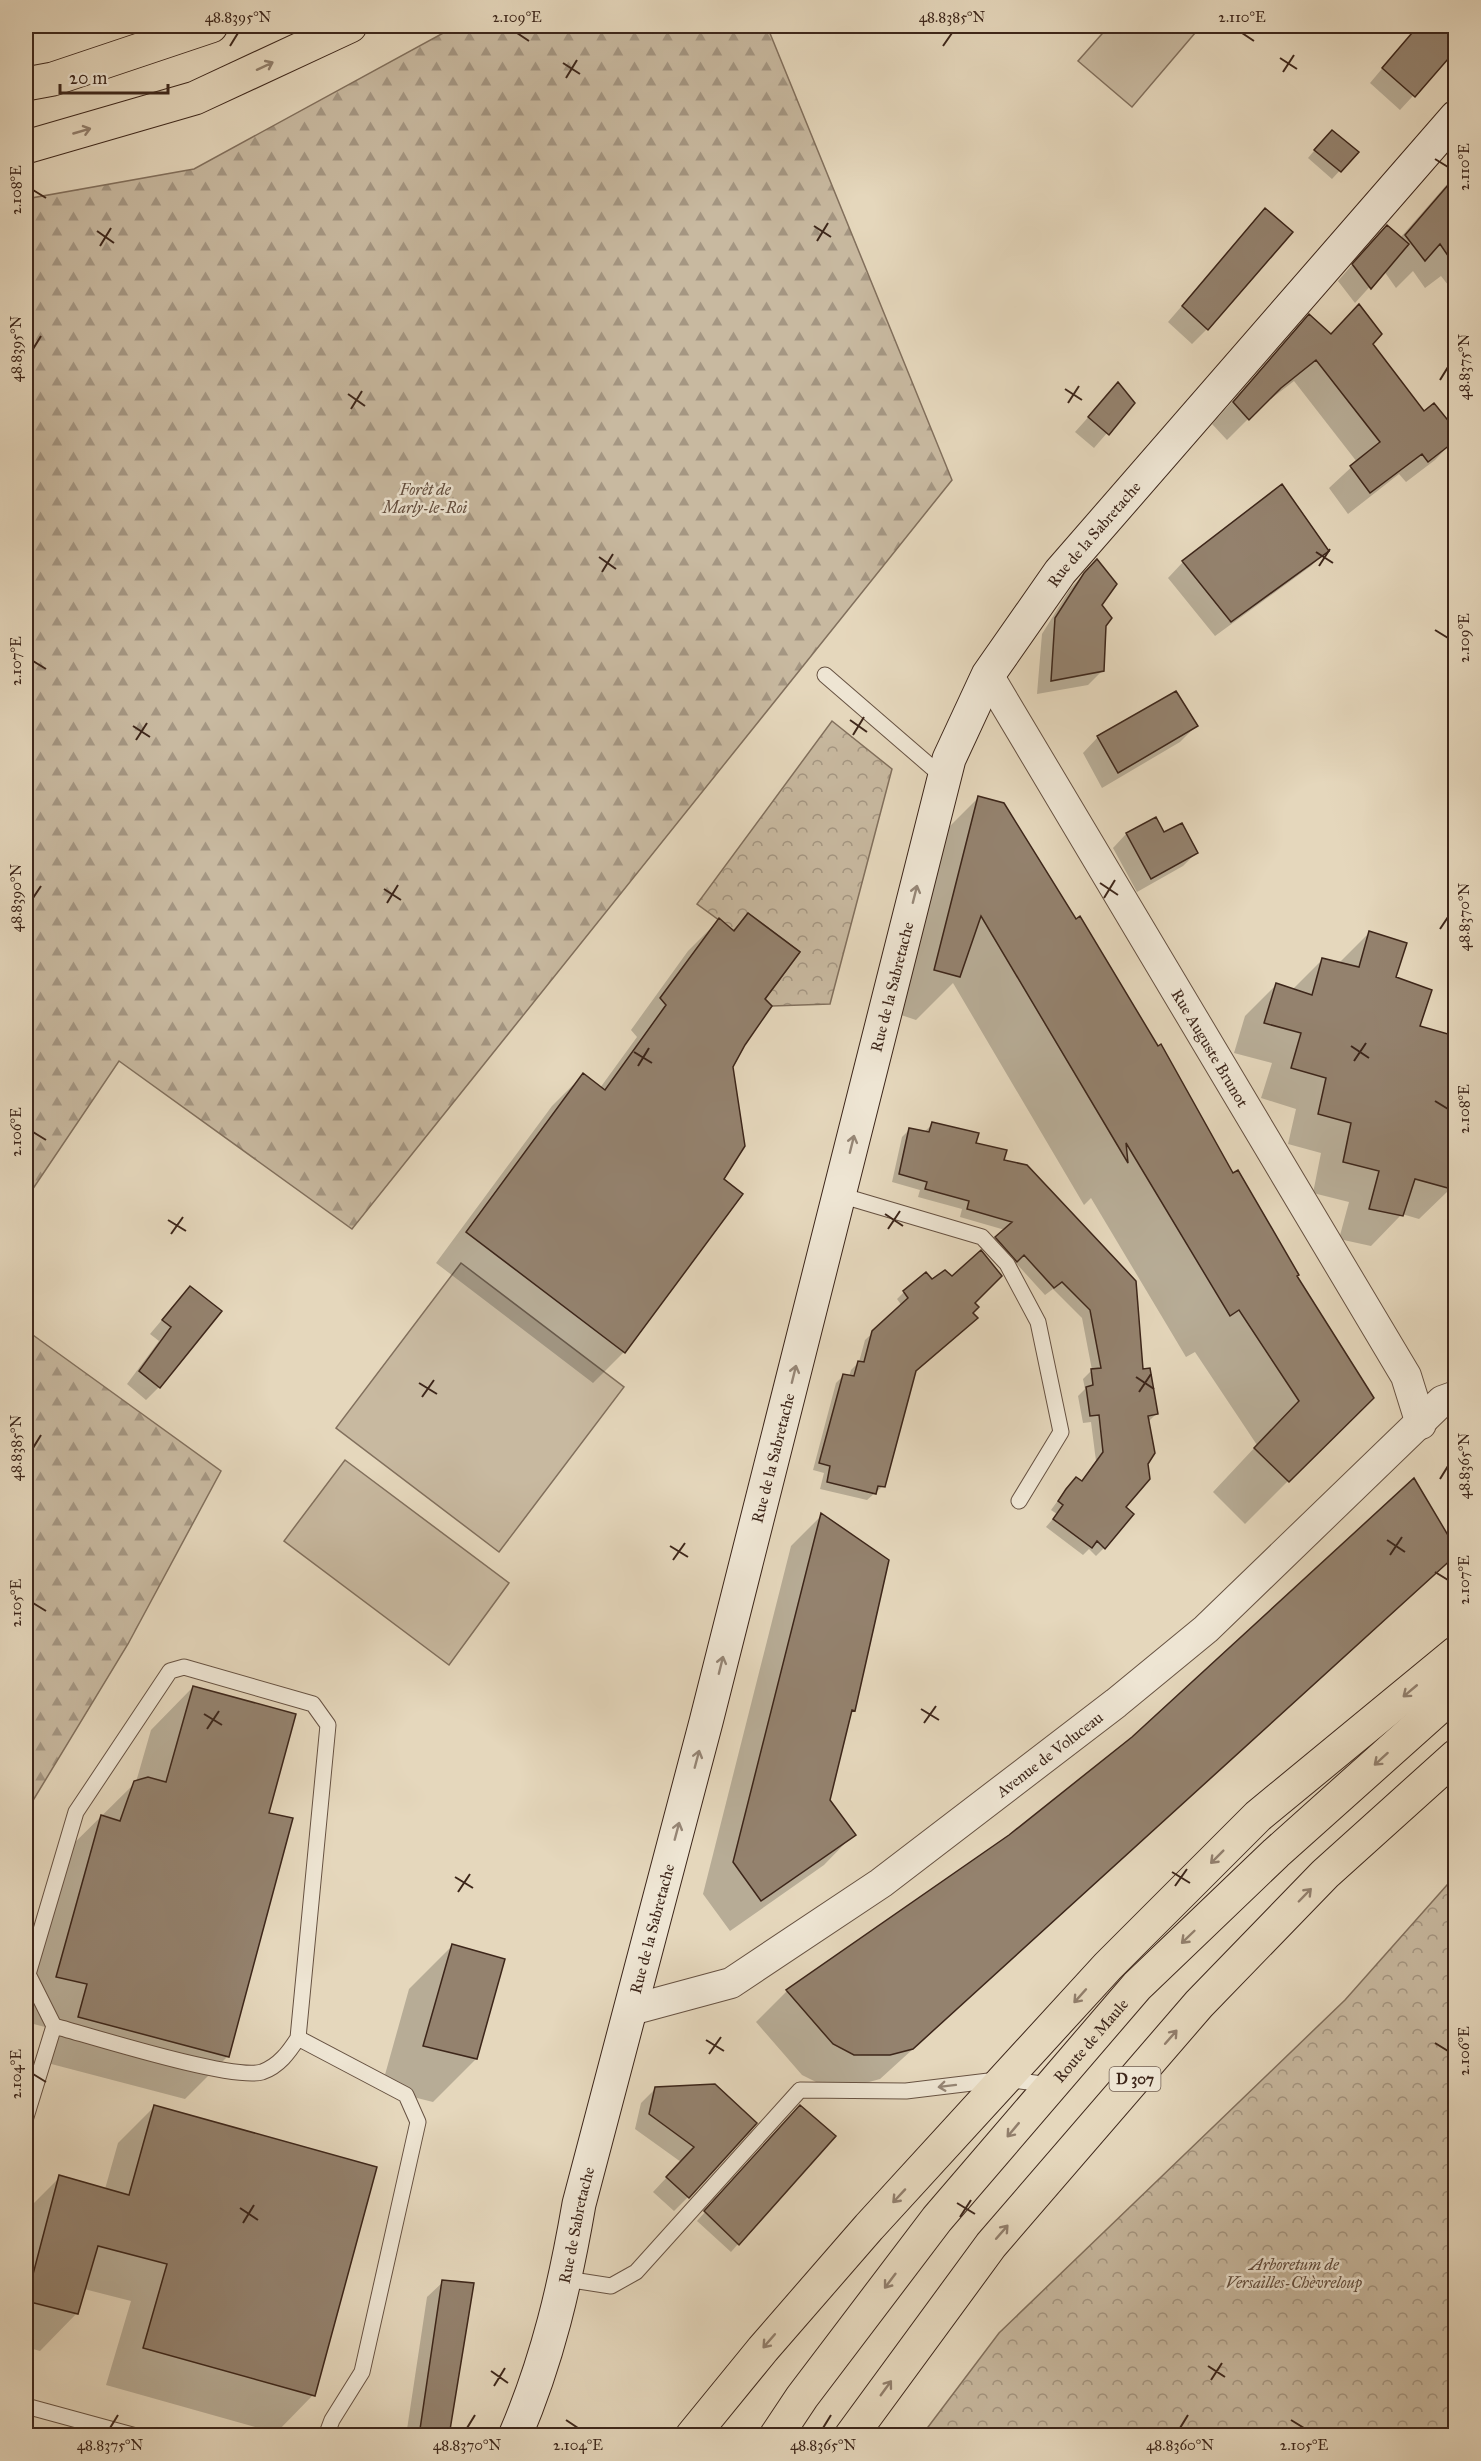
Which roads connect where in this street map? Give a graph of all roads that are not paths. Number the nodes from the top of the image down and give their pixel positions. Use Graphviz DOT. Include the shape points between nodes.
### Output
graph roads {
  1 [pos="211,26"];
  2 [pos="350,26"];
  3 [pos="26,84"];
  4 [pos="1455,117"];
  5 [pos="26,147"];
  6 [pos="825,675"];
  7 [pos="988,675"];
  8 [pos="943,777"];
  9 [pos="840,1195"];
  10 [pos="1455,1396"];
  11 [pos="1421,1424"];
  12 [pos="1018,1501"];
  13 [pos="1455,1653"];
  14 [pos="1455,1692"];
  15 [pos="1455,1756"];
  16 [pos="631,2010"];
  17 [pos="54,2026"];
  18 [pos="298,2038"];
  19 [pos="1005,2079"];
  20 [pos="1051,2086"];
  21 [pos="26,2117"];
  22 [pos="566,2278"];
  23 [pos="26,2406"];
  24 [pos="136,2436"];
  25 [pos="326,2436"];
  26 [pos="515,2436"];
  27 [pos="692,2436"];
  28 [pos="776,2436"];
  29 [pos="851,2436"];
  1 -- 3 [label="main road" via="54,79"];
  5 -- 2 [label="main road, one-way" via="195,98"];
  4 -- 7 [label="street, Rue de la Sabretache" via="1060,572"];
  6 -- 8 [label="lane"];
  7 -- 8 [label="street, Rue de la Sabretache"];
  7 -- 11 [label="street, Rue Auguste Brunot" via="1406,1376"];
  9 -- 8 [label="street, Rue de la Sabretache, one-way"];
  9 -- 12 [label="lane" via="982,1237 1007,1264 1038,1322 1061,1432"];
  16 -- 9 [label="street, Rue de la Sabretache, one-way"];
  10 -- 11 [label="street, Avenue de Voluceau" via="1442,1401"];
  11 -- 16 [label="street, Avenue de Voluceau" via="1206,1629 881,1883 731,1983"];
  13 -- 19 [label="main road, one-way" via="1258,1816 1108,1966"];
  14 -- 20 [label="main road, Route de Maule, one-way" via="1276,1853 1137,1986"];
  29 -- 15 [label="main road, D 307, one-way" via="991,2245 1199,2004 1325,1874"];
  16 -- 22 [label="street, Rue de Sabretache" via="579,2204"];
  17 -- 18 [label="lane" via="225,2071 261,2072 287,2056"];
  17 -- 18 [label="lane" via="28,1974 76,1812 170,1671 184,1667 313,1704 328,1725"];
  17 -- 21 [label="lane"];
  18 -- 25 [label="lane" via="406,2096 418,2122 362,2372"];
  19 -- 20 [label="lane"];
  19 -- 22 [label="lane, one-way" via="906,2091 800,2090 636,2272 611,2286"];
  19 -- 27 [label="main road, one-way" via="763,2349"];
  20 -- 28 [label="main road, Route de Maule, one-way" via="937,2219"];
  22 -- 26 [label="street, Rue de Sabretache" via="537,2384"];
  23 -- 24 [label="lane"];
}
